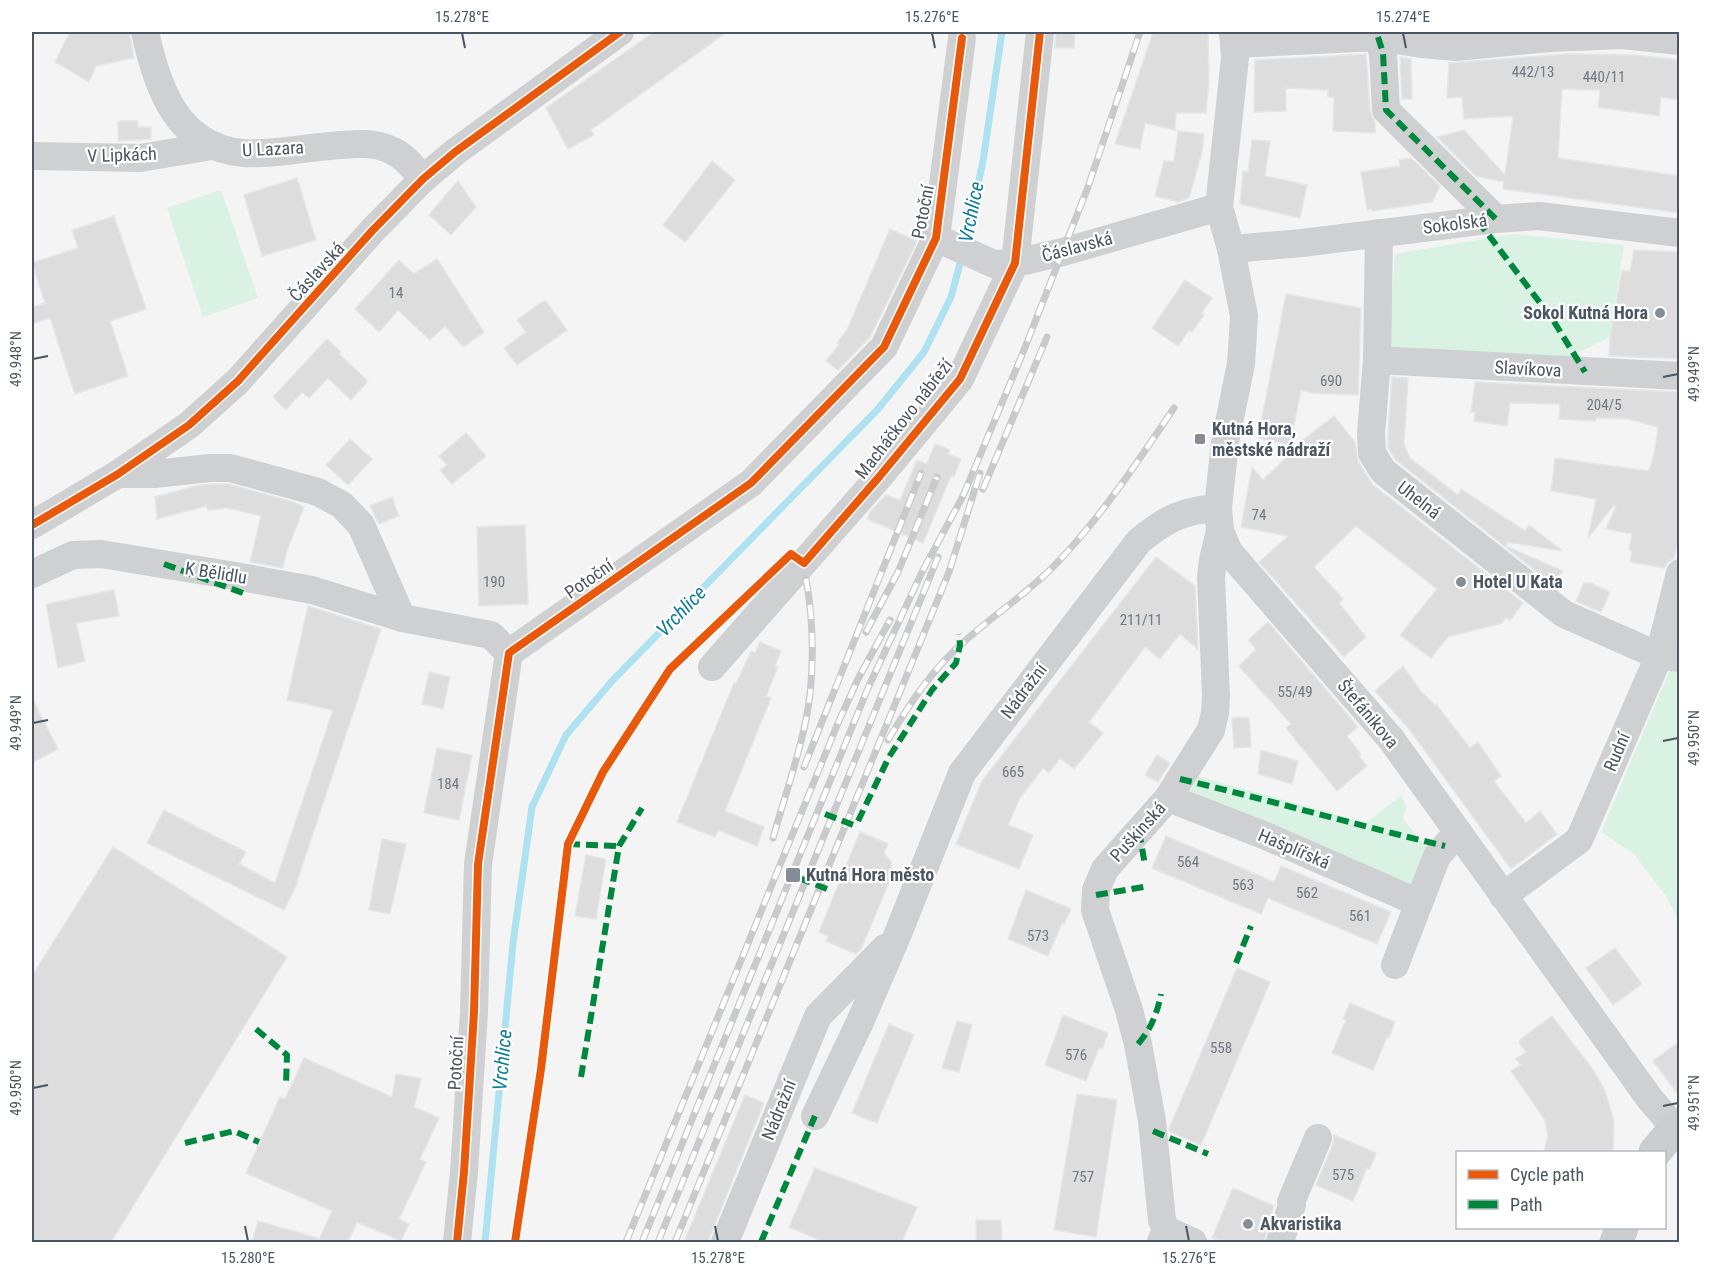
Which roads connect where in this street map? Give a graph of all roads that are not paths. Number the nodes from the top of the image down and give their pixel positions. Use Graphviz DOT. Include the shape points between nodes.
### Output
graph roads {
  1 [pos="145,32"];
  2 [pos="620,32"];
  3 [pos="1040,32"];
  4 [pos="1630,33"];
  5 [pos="1377,34"];
  6 [pos="962,38"];
  7 [pos="1234,38"];
  8 [pos="1680,41"];
  9 [pos="212,146"];
  10 [pos="32,156"];
  11 [pos="423,179"];
  12 [pos="1219,207"];
  13 [pos="1496,219"];
  14 [pos="1680,232"];
  15 [pos="1379,233"];
  16 [pos="943,241"];
  17 [pos="1231,249"];
  18 [pos="1005,263"];
  19 [pos="1377,360"];
  20 [pos="1680,376"];
  21 [pos="189,425"];
  22 [pos="210,468"];
  23 [pos="118,474"];
  24 [pos="1219,520"];
  25 [pos="32,525"];
  26 [pos="1680,573"];
  27 [pos="32,574"];
  28 [pos="402,618"];
  29 [pos="509,653"];
  30 [pos="1669,657"];
  31 [pos="712,667"];
  32 [pos="1168,798"];
  33 [pos="1458,832"];
  34 [pos="1503,896"];
  35 [pos="1419,903"];
  36 [pos="897,936"];
  37 [pos="1395,965"];
  38 [pos="815,1116"];
  39 [pos="1672,1135"];
  40 [pos="1318,1138"];
  41 [pos="1163,1236"];
  42 [pos="457,1242"];
  43 [pos="725,1242"];
  44 [pos="1193,1242"];
  45 [pos="1280,1242"];
  1 -- 9 [label="street, U Lazara" via="156,77 171,107 189,130"];
  2 -- 11 [label="street, Čáslavská"];
  3 -- 18 [label="street, Macháčkovo nábřeží"];
  4 -- 5 [label="street" via="1456,47"];
  4 -- 8 [label="street"];
  5 -- 7 [label="street"];
  5 -- 13 [label="street" via="1383,53 1386,111"];
  6 -- 16 [label="street, Potoční"];
  7 -- 12 [label="street"];
  9 -- 10 [label="street, V Lipkách" via="140,158"];
  9 -- 11 [label="street, U Lazara" via="245,153 357,144 377,146 400,154"];
  11 -- 21 [label="street, Čáslavská" via="238,381"];
  12 -- 17 [label="street"];
  12 -- 18 [label="street, Čáslavská" via="1063,252"];
  13 -- 14 [label="street, Sokolská" via="1539,216"];
  13 -- 15 [label="street, Sokolská"];
  15 -- 17 [label="street, Sokolská"];
  15 -- 19 [label="street, Uhelná"];
  16 -- 18 [label="street"];
  16 -- 29 [label="street, Potoční" via="884,347 751,483"];
  17 -- 24 [label="street" via="1244,316 1241,364 1225,442"];
  18 -- 31 [label="street, Macháčkovo nábřeží" via="960,379"];
  19 -- 20 [label="street, Slavíkova"];
  19 -- 30 [label="street, Uhelná" via="1372,453 1383,471 1564,614"];
  21 -- 22 [label="street"];
  21 -- 23 [label="street, Čáslavská"];
  22 -- 23 [label="street"];
  22 -- 28 [label="street" via="230,468 318,492 342,506 361,525"];
  23 -- 25 [label="street, Čáslavská"];
  24 -- 32 [label="street, Puškinská" via="1211,577 1215,713 1211,730"];
  24 -- 33 [label="street, Štefánikova" via="1229,552 1391,739"];
  24 -- 36 [label="street, Nádražní" via="1195,509 1161,523 1139,541 962,773"];
  26 -- 30 [label="street, Rudní"];
  27 -- 28 [label="street, K Bělidlu" via="74,555 101,554 312,590"];
  28 -- 29 [label="street, K Bělidlu" via="491,635"];
  29 -- 42 [label="street, Potoční" via="478,864 473,1024"];
  30 -- 34 [label="street, Rudní" via="1579,840"];
  32 -- 35 [label="street, Hašplířská"];
  32 -- 41 [label="street, Puškinská" via="1105,869 1096,890 1095,910 1138,1044 1152,1121"];
  33 -- 34 [label="street, Štefánikova"];
  33 -- 35 [label="street" via="1437,856"];
  34 -- 39 [label="street, Štefánikova"];
  35 -- 37 [label="street"];
  36 -- 38 [label="street, Nádražní"];
  36 -- 43 [label="street, Nádražní" via="818,1016"];
  40 -- 45 [label="street"];
  41 -- 44 [label="street"];
}
